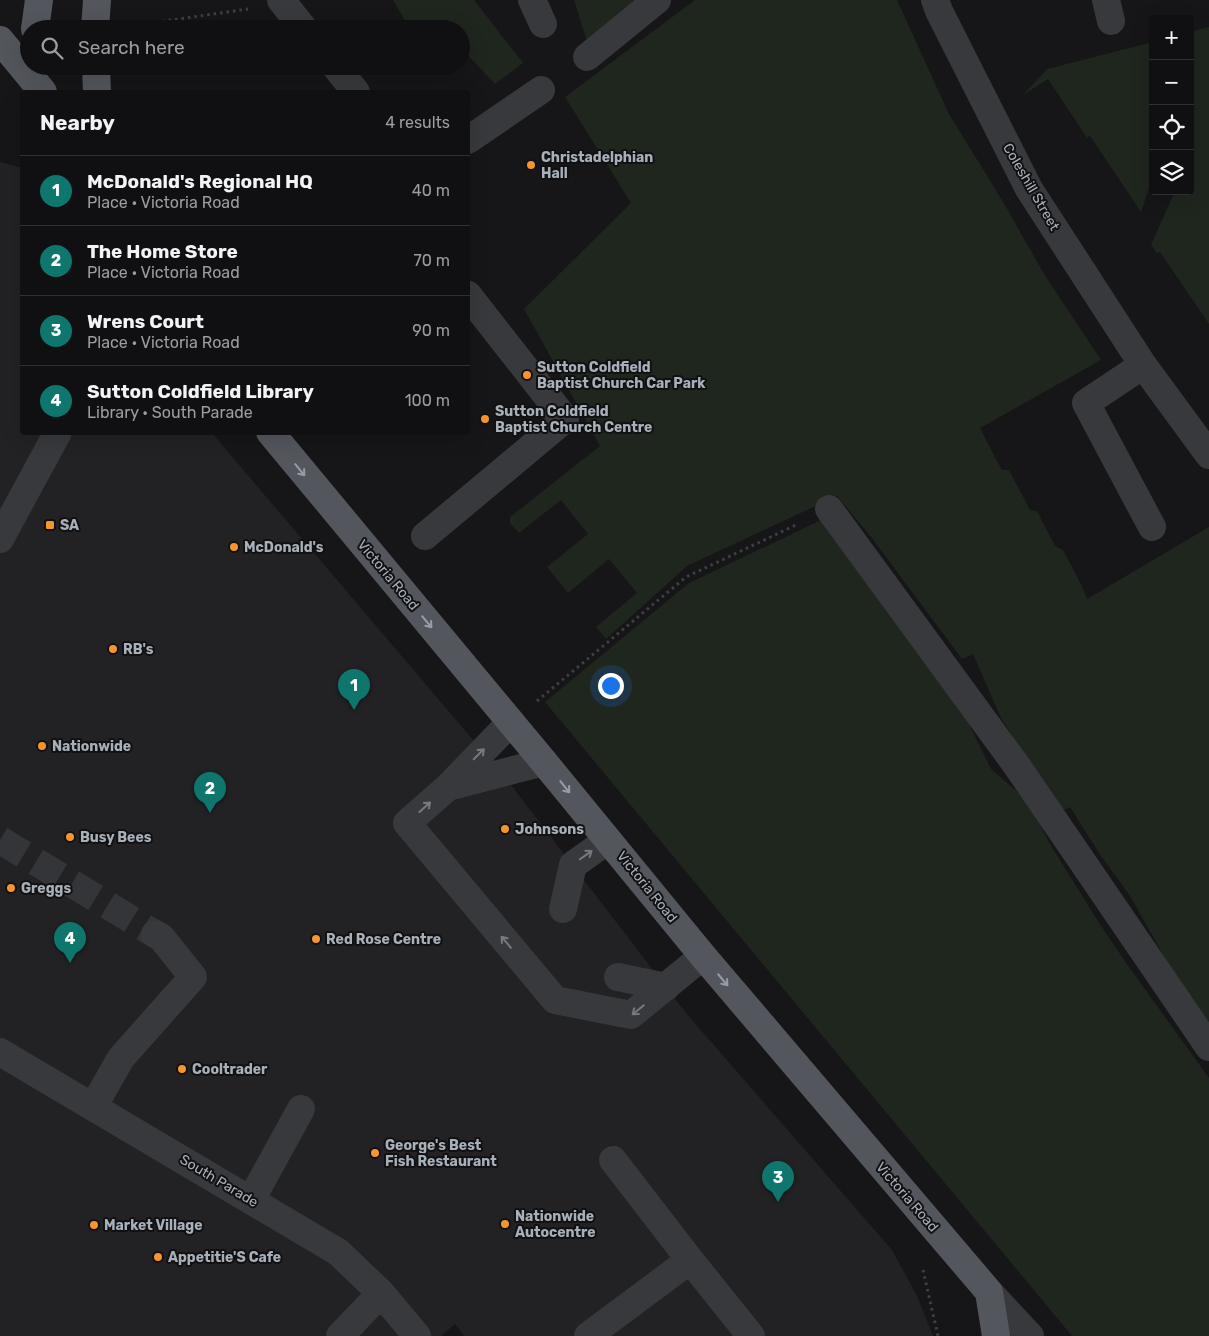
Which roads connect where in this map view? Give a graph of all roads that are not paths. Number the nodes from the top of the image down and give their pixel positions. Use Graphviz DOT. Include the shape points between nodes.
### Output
graph roads {
  1 [pos="39,0"];
  2 [pos="97,0"];
  3 [pos="281,0"];
  4 [pos="532,0"];
  5 [pos="657,0"];
  6 [pos="935,0"];
  7 [pos="36,20"];
  8 [pos="96,20"];
  9 [pos="297,20"];
  10 [pos="543,24"];
  11 [pos="0,40"];
  12 [pos="587,57"];
  13 [pos="20,61"];
  14 [pos="96,75"];
  15 [pos="342,75"];
  16 [pos="97,90"];
  17 [pos="354,90"];
  18 [pos="542,90"];
  19 [pos="470,139"];
  20 [pos="470,298"];
  21 [pos="1143,365"];
  22 [pos="56,435"];
  23 [pos="272,435"];
  24 [pos="1209,455"];
  25 [pos="829,509"];
  26 [pos="1152,527"];
  27 [pos="425,536"];
  28 [pos="0,538"];
  29 [pos="511,722"];
  30 [pos="544,762"];
  31 [pos="448,786"];
  32 [pos="608,840"];
  33 [pos="564,908"];
  34 [pos="155,934"];
  35 [pos="703,956"];
  36 [pos="618,977"];
  37 [pos="666,987"];
  38 [pos="1209,1047"];
  39 [pos="0,1052"];
  40 [pos="93,1107"];
  41 [pos="301,1108"];
  42 [pos="613,1160"];
  43 [pos="251,1200"];
  44 [pos="690,1260"];
  45 [pos="989,1292"];
  46 [pos="381,1293"];
  47 [pos="616,1328"];
  48 [pos="340,1336"];
  49 [pos="417,1336"];
  50 [pos="588,1336"];
  51 [pos="751,1336"];
  52 [pos="996,1336"];
  53 [pos="1030,1336"];
  1 -- 7 [label="main road"];
  2 -- 8 [label="main road"];
  3 -- 9 [label="street"];
  4 -- 10 [label="street"];
  5 -- 12 [label="street"];
  6 -- 21 [label="street, Coleshill Street" via="1029,189"];
  11 -- 13 [label="main road"];
  14 -- 16 [label="main road"];
  15 -- 17 [label="street"];
  18 -- 19 [label="street"];
  20 -- 27 [label="street" via="565,419"];
  21 -- 24 [label="street, Coleshill Street"];
  21 -- 26 [label="street" via="1086,403"];
  22 -- 28 [label="street"];
  23 -- 29 [label="main road, Victoria Road, one-way"];
  25 -- 38 [label="street" via="1017,766"];
  29 -- 30 [label="main road, Victoria Road"];
  31 -- 29 [label="street, one-way"];
  30 -- 31 [label="street"];
  30 -- 32 [label="main road, Victoria Road, one-way"];
  37 -- 31 [label="street, one-way" via="631,1015 555,1000 407,823"];
  33 -- 32 [label="street, one-way" via="573,865"];
  32 -- 35 [label="main road, Victoria Road"];
  34 -- 40 [label="street" via="161,937 193,977 122,1058"];
  35 -- 37 [label="street"];
  35 -- 45 [label="main road, Victoria Road, one-way"];
  36 -- 37 [label="street"];
  39 -- 40 [label="street, South Parade"];
  40 -- 43 [label="street, South Parade"];
  41 -- 43 [label="street"];
  42 -- 44 [label="street"];
  43 -- 46 [label="street, South Parade" via="338,1252"];
  44 -- 47 [label="street"];
  44 -- 51 [label="street"];
  45 -- 52 [label="main road"];
  45 -- 53 [label="street, Victoria Road"];
  46 -- 48 [label="street"];
  46 -- 49 [label="street, South Parade"];
  47 -- 50 [label="street"];
}
